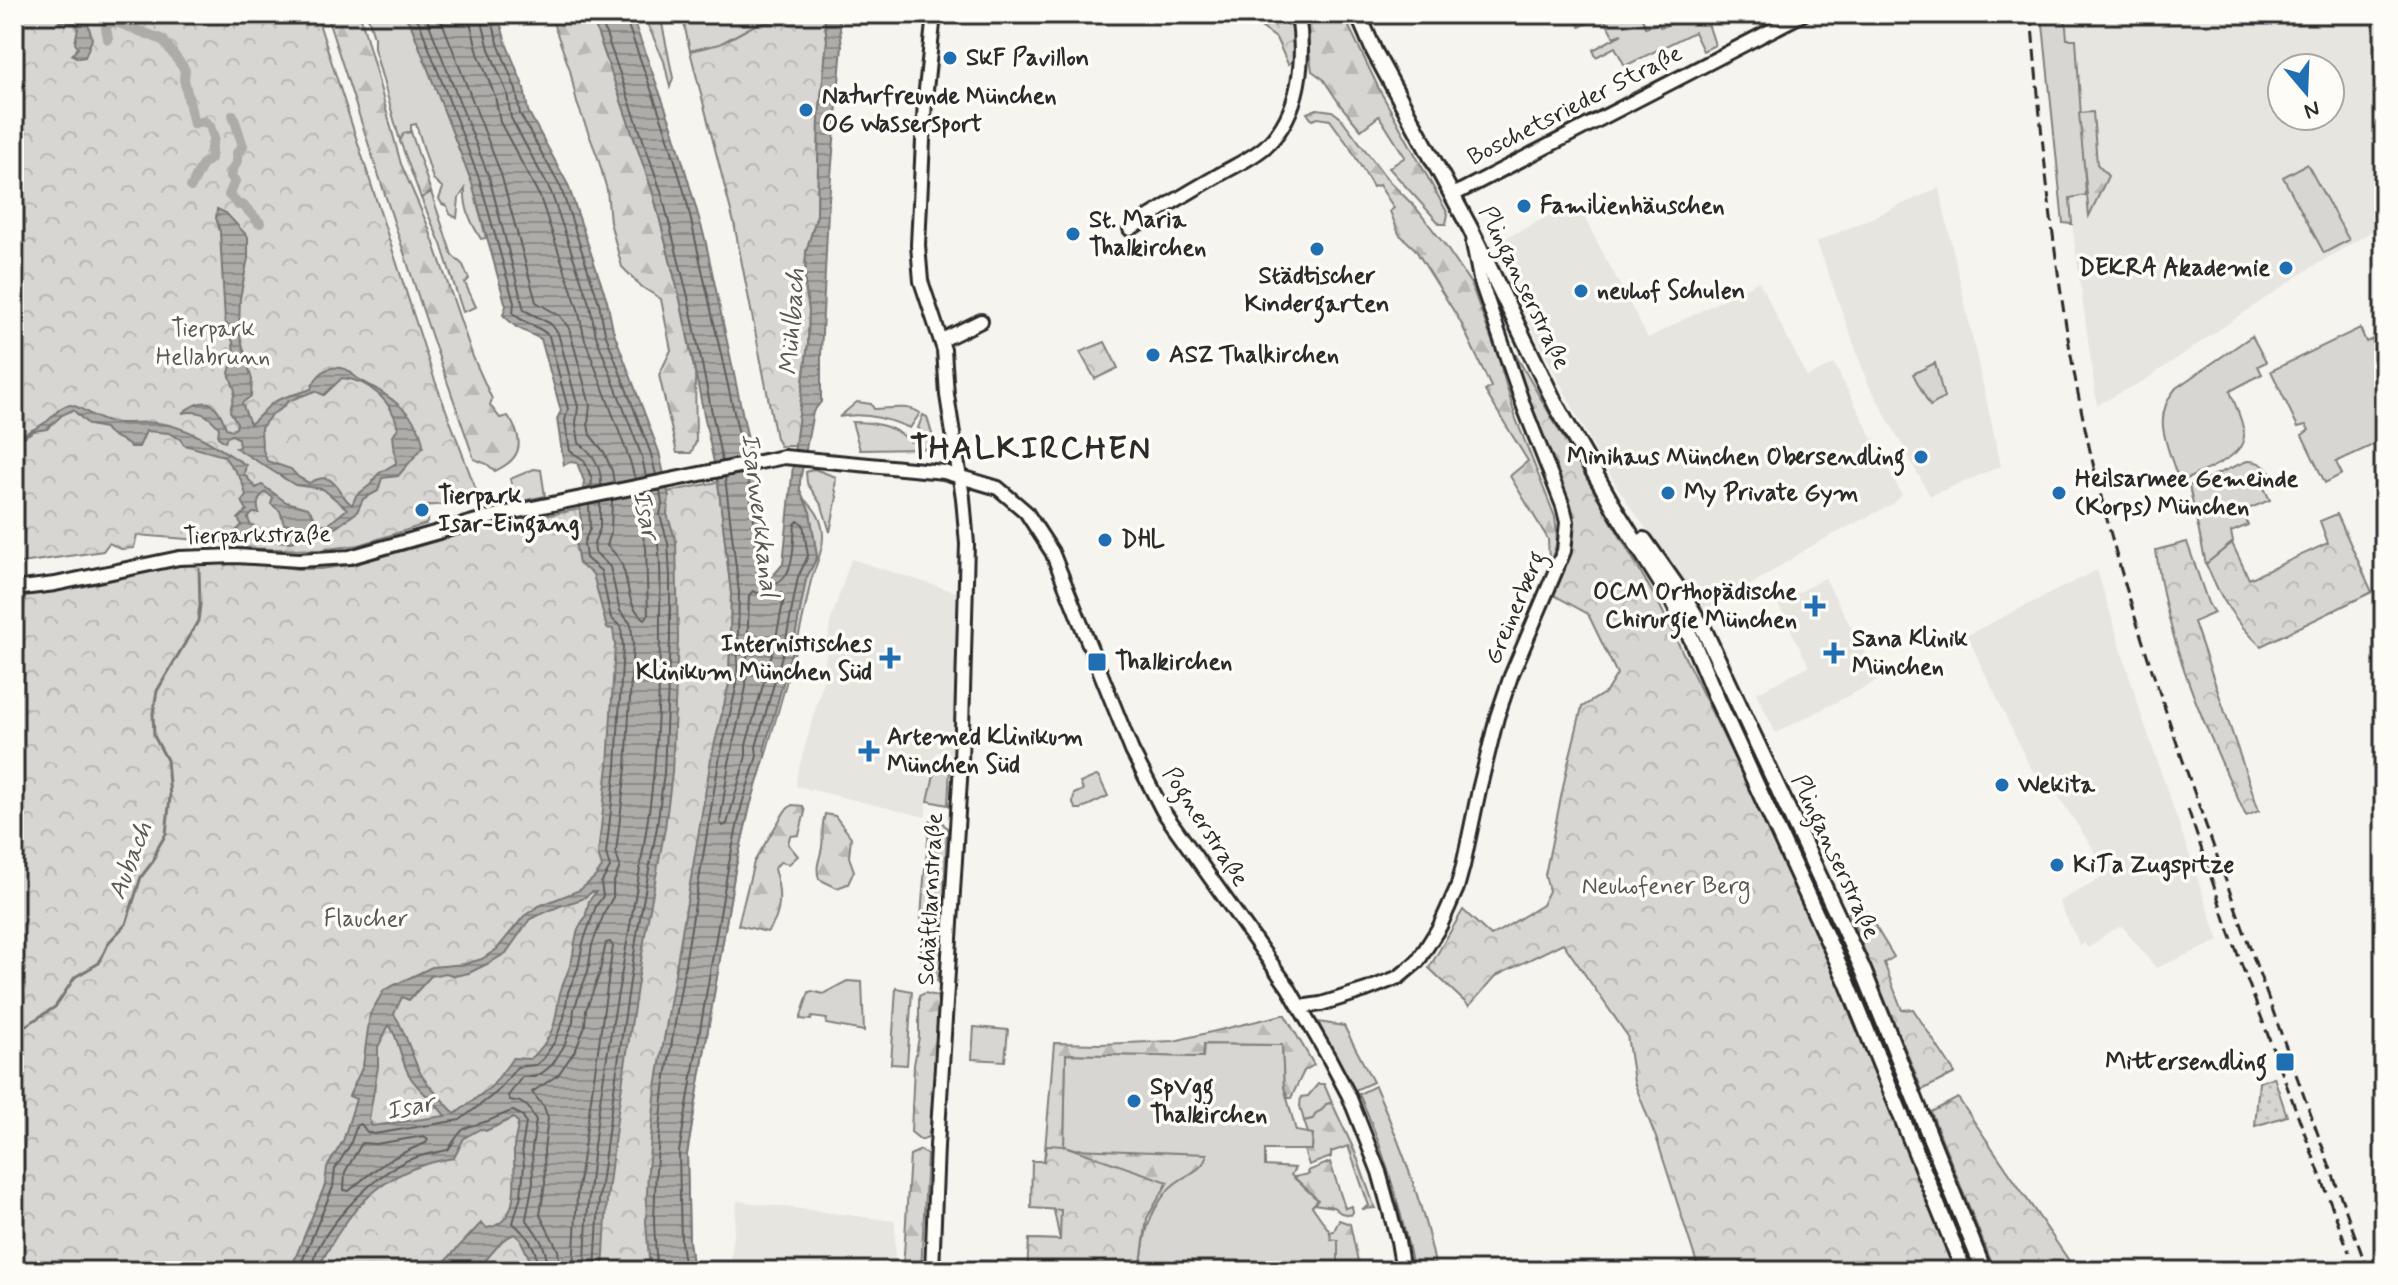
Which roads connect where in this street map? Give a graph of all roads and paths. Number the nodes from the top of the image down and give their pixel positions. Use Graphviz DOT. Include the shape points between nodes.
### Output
graph roads {
  1 [pos="934,14"];
  2 [pos="1298,14"];
  3 [pos="1358,14"];
  4 [pos="1803,14"];
  5 [pos="1453,195"];
  6 [pos="1469,225"];
  7 [pos="1130,229"];
  8 [pos="981,321"];
  9 [pos="942,340"];
  10 [pos="960,476"];
  11 [pos="1603,485"];
  12 [pos="14,589"];
  13 [pos="1300,1007"];
  14 [pos="932,1271"];
  15 [pos="1403,1271"];
  16 [pos="1964,1271"];
  17 [pos="1984,1271"];
  1 -- 9 [label="street, Schäftlarnstraße" via="918,245 921,281"];
  2 -- 7 [label="street" via="1300,68 1292,105 1277,133 1258,152"];
  3 -- 5 [label="main road, Plinganserstraße"];
  4 -- 5 [label="street, Boschetsrieder Straße"];
  5 -- 6 [label="main road, Plinganserstraße"];
  6 -- 11 [label="main road, Plinganserstraße" via="1556,405"];
  6 -- 13 [label="street, Greinerberg" via="1480,279 1563,506 1564,551 1497,717 1463,866 1433,938 1399,977"];
  8 -- 9 [label="street"];
  9 -- 10 [label="street, Schäftlarnstraße"];
  10 -- 12 [label="street, Tierparkstraße" via="784,457 498,515 350,557 179,558"];
  10 -- 13 [label="street, Pognerstraße" via="998,488 1035,523 1067,586 1147,783"];
  10 -- 14 [label="street, Schäftlarnstraße" via="967,544 964,693"];
  11 -- 16 [label="main road, Plinganserstraße" via="1691,638 1847,982"];
  11 -- 17 [label="main road, Plinganserstraße" via="1704,630 1863,970"];
  13 -- 15 [label="street, Pognerstraße" via="1363,1130"];
}
